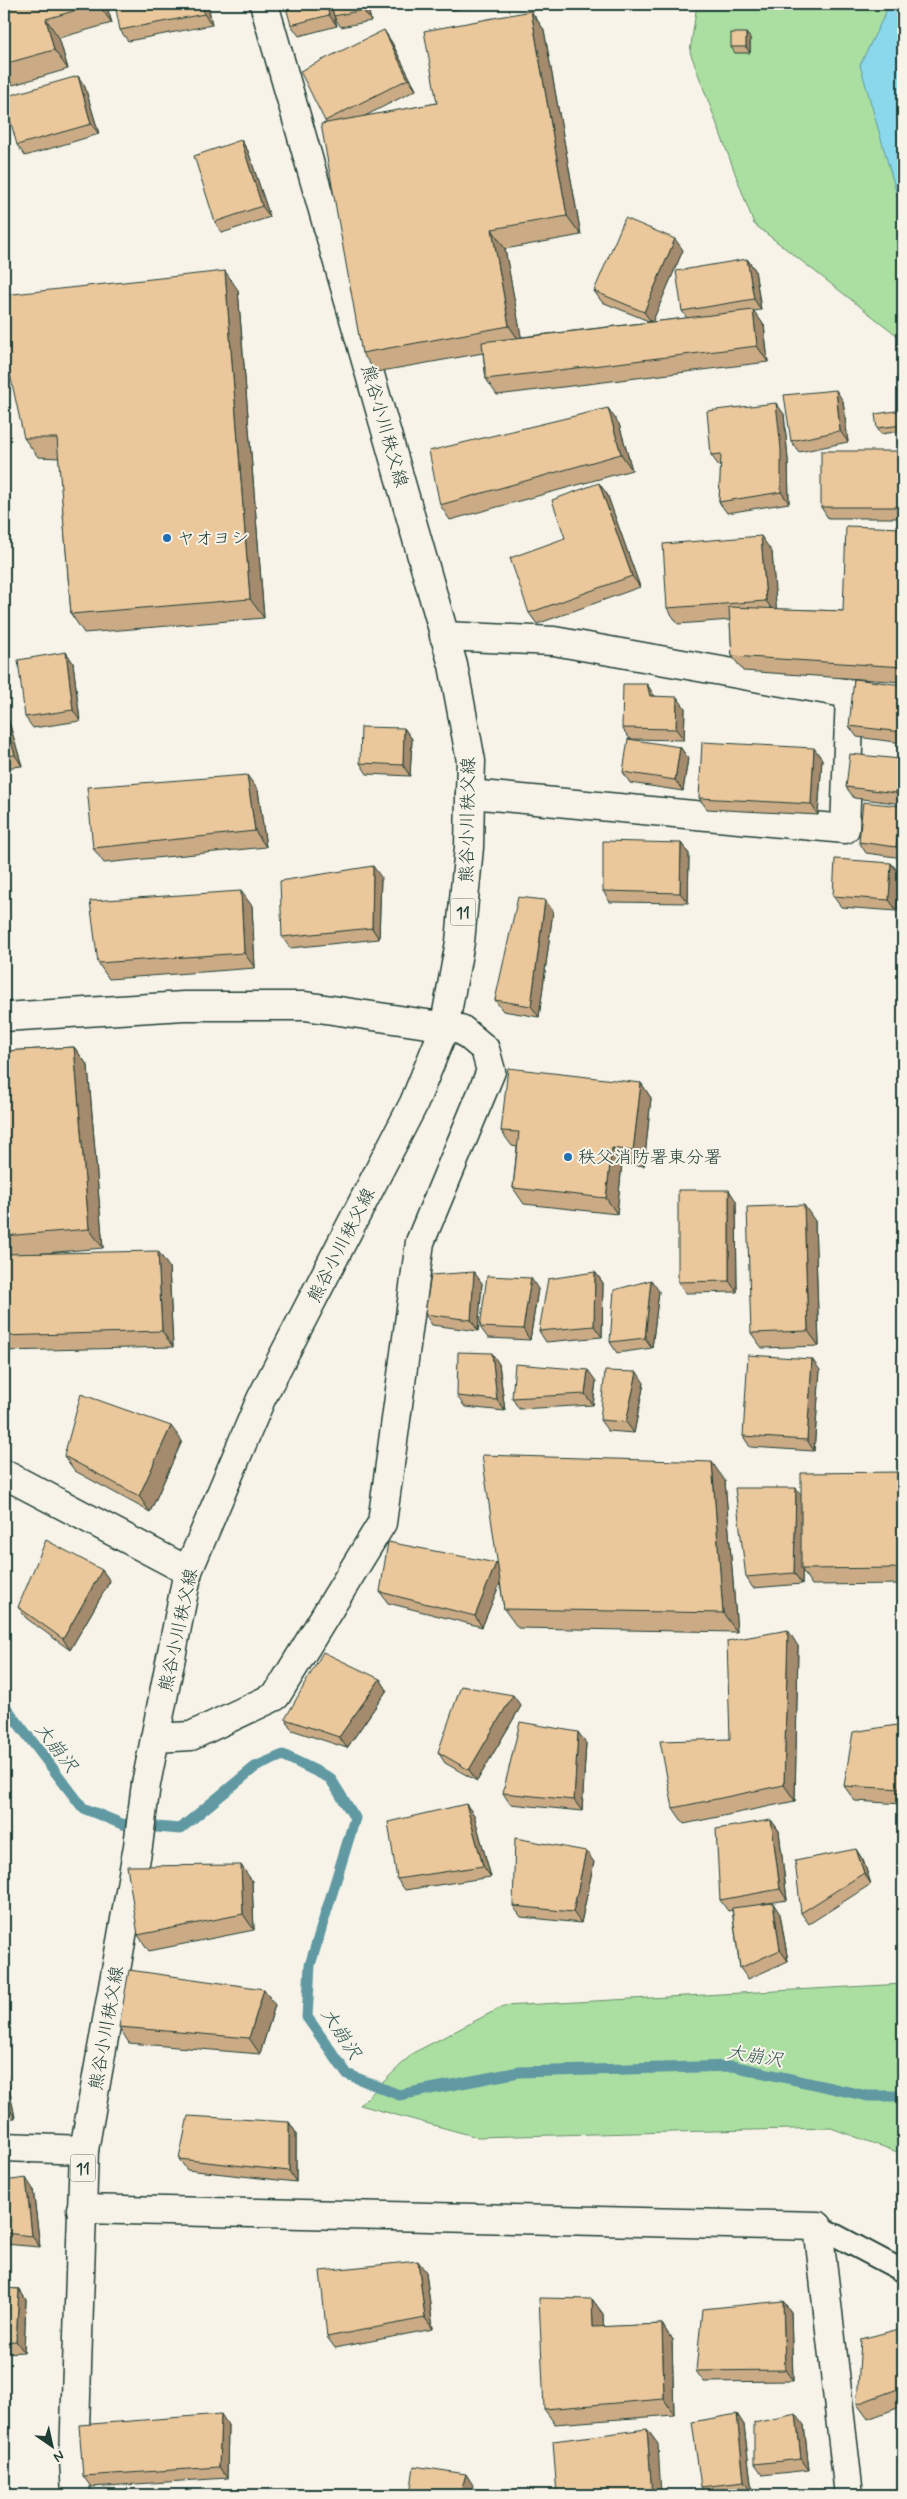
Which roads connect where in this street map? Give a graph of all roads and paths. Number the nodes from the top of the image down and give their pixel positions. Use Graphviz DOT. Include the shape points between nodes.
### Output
graph roads {
  1 [pos="264,4"];
  2 [pos="444,636"];
  3 [pos="470,794"];
  4 [pos="4,1018"];
  5 [pos="444,1029"];
  6 [pos="4,1474"];
  7 [pos="188,1571"];
  8 [pos="155,1738"];
  9 [pos="4,2148"];
  10 [pos="84,2150"];
  11 [pos="81,2209"];
  12 [pos="818,2226"];
  13 [pos="903,2271"];
  14 [pos="76,2495"];
  15 [pos="849,2495"];
  1 -- 2 [label="street, 熊谷小川秩父線 / 11"];
  2 -- 3 [label="street, 熊谷小川秩父線 / 11" via="471,760"];
  2 -- 3 [label="street" via="554,641 850,694 845,829"];
  3 -- 5 [label="street, 熊谷小川秩父線 / 11" via="469,847 460,942"];
  4 -- 5 [label="street" via="184,1006 305,1006"];
  5 -- 7 [label="street, 熊谷小川秩父線 / 11" via="414,1103 261,1399"];
  5 -- 8 [label="street" via="461,1030 485,1049 491,1071 420,1242 382,1524 276,1696 191,1736"];
  6 -- 7 [label="street"];
  7 -- 8 [label="street, 熊谷小川秩父線 / 11"];
  8 -- 10 [label="street, 熊谷小川秩父線 / 11"];
  9 -- 10 [label="street"];
  10 -- 11 [label="street, 熊谷小川秩父線 / 11"];
  11 -- 12 [label="street"];
  11 -- 14 [label="street, 熊谷小川秩父線 / 11" via="74,2459"];
  12 -- 13 [label="lane"];
  12 -- 15 [label="street"];
}
